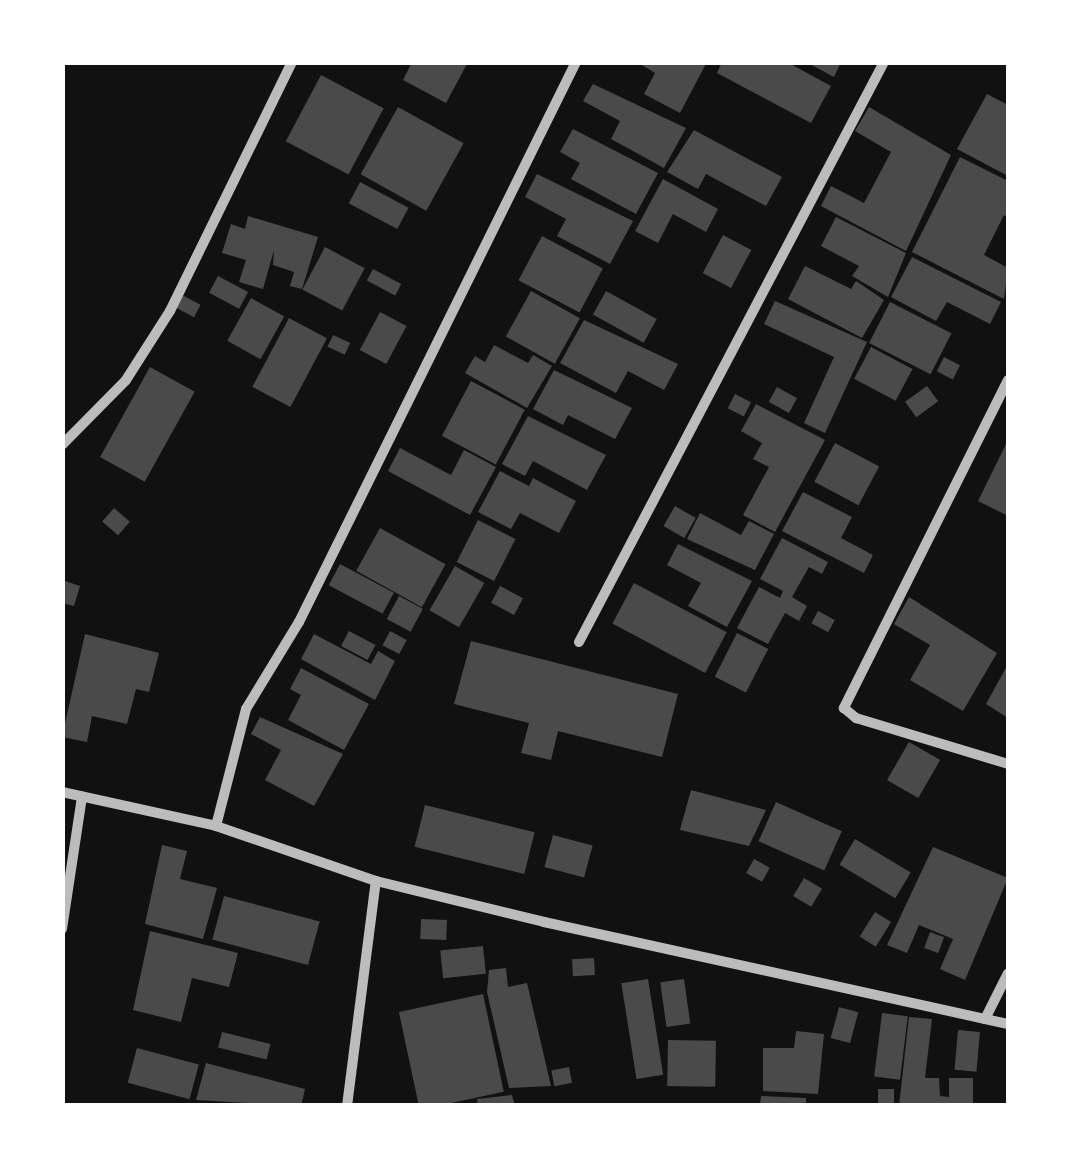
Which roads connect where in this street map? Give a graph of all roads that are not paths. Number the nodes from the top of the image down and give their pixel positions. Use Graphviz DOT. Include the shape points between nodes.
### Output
graph roads {
  1 [pos="292,62"];
  2 [pos="576,62"];
  3 [pos="884,62"];
  4 [pos="1008,380"];
  5 [pos="62,445"];
  6 [pos="579,642"];
  7 [pos="1008,764"];
  8 [pos="62,792"];
  9 [pos="82,796"];
  10 [pos="216,826"];
  11 [pos="376,881"];
  12 [pos="62,929"];
  13 [pos="1008,973"];
  14 [pos="985,1019"];
  15 [pos="1008,1024"];
  16 [pos="347,1106"];
  1 -- 5 [label="street" via="170,311 126,380"];
  2 -- 10 [label="street" via="299,622 246,709"];
  3 -- 6 [label="street"];
  4 -- 7 [label="street" via="844,708 856,718"];
  8 -- 9 [label="street"];
  9 -- 10 [label="street"];
  9 -- 12 [label="street"];
  10 -- 11 [label="street"];
  11 -- 14 [label="street"];
  11 -- 16 [label="street"];
  13 -- 14 [label="street"];
  14 -- 15 [label="street"];
}
